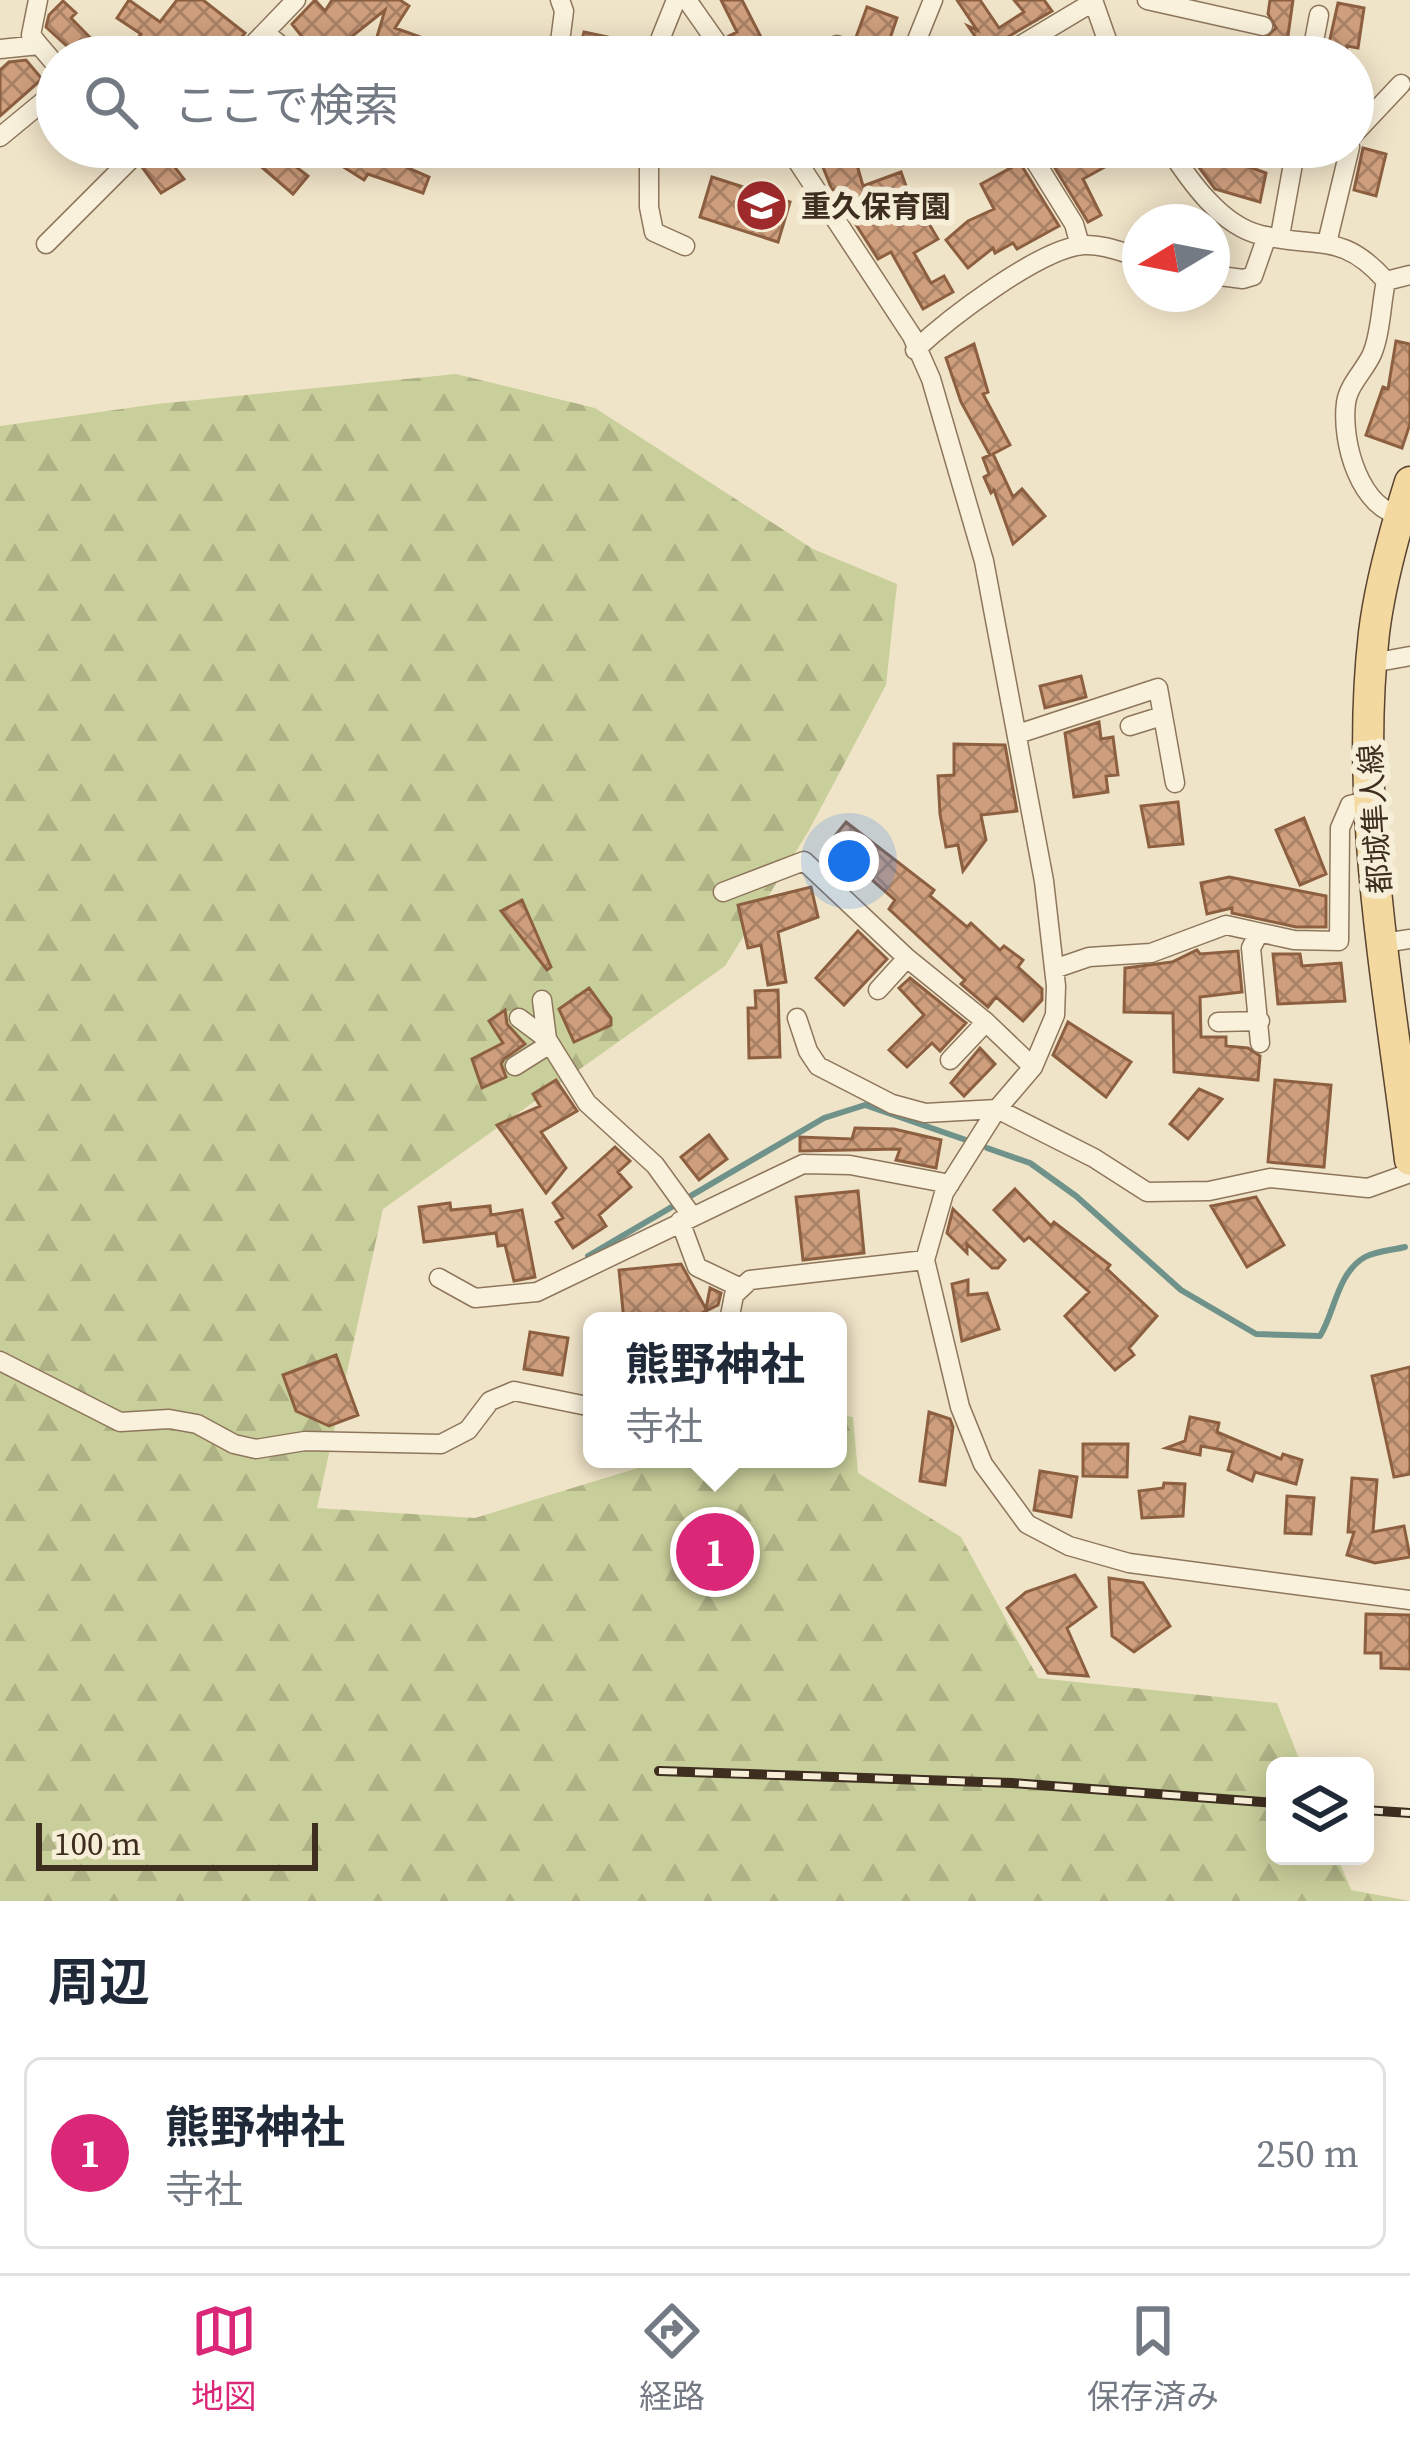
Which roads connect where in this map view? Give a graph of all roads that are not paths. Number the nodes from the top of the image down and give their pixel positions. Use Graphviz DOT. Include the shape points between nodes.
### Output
graph roads {
  1 [pos="38,0"];
  2 [pos="296,0"];
  3 [pos="560,0"];
  4 [pos="933,0"];
  5 [pos="1147,0"];
  6 [pos="1093,1"];
  7 [pos="679,4"];
  8 [pos="1319,15"];
  9 [pos="1263,26"];
  10 [pos="266,33"];
  11 [pos="263,36"];
  12 [pos="270,36"];
  13 [pos="560,36"];
  14 [pos="663,36"];
  15 [pos="671,36"];
  16 [pos="708,36"];
  17 [pos="918,36"];
  18 [pos="1036,36"];
  19 [pos="1106,36"];
  20 [pos="1315,36"];
  21 [pos="36,41"];
  22 [pos="36,45"];
  23 [pos="0,49"];
  24 [pos="1401,83"];
  25 [pos="36,108"];
  26 [pos="1374,112"];
  27 [pos="0,137"];
  28 [pos="116,168"];
  29 [pos="650,168"];
  30 [pos="802,168"];
  31 [pos="1039,168"];
  32 [pos="1181,168"];
  33 [pos="1291,168"];
  34 [pos="1345,168"];
  35 [pos="1274,236"];
  36 [pos="1327,243"];
  37 [pos="46,244"];
  38 [pos="685,245"];
  39 [pos="1080,245"];
  40 [pos="1122,253"];
  41 [pos="1410,275"];
  42 [pos="1230,277"];
  43 [pos="1387,281"];
  44 [pos="915,350"];
  45 [pos="1410,482"];
  46 [pos="1404,516"];
  47 [pos="1410,656"];
  48 [pos="1372,662"];
  49 [pos="1162,716"];
  50 [pos="1130,726"];
  51 [pos="1018,734"];
  52 [pos="1174,783"];
  53 [pos="1370,800"];
  54 [pos="723,892"];
  55 [pos="1259,933"];
  56 [pos="1397,941"];
  57 [pos="907,958"];
  58 [pos="1054,969"];
  59 [pos="878,990"];
  60 [pos="542,1000"];
  61 [pos="519,1018"];
  62 [pos="797,1018"];
  63 [pos="1260,1021"];
  64 [pos="986,1022"];
  65 [pos="1218,1022"];
  66 [pos="549,1041"];
  67 [pos="1260,1043"];
  68 [pos="950,1060"];
  69 [pos="515,1066"];
  70 [pos="1033,1067"];
  71 [pos="997,1108"];
  72 [pos="1410,1160"];
  73 [pos="1410,1173"];
  74 [pos="950,1184"];
  75 [pos="684,1210"];
  76 [pos="925,1260"];
  77 [pos="439,1278"];
  78 [pos="741,1288"];
  79 [pos="731,1312"];
  80 [pos="0,1360"];
  81 [pos="583,1405"];
  82 [pos="1410,1600"];
  1 -- 21 [label="street"];
  2 -- 10 [label="street"];
  3 -- 13 [label="street"];
  4 -- 17 [label="street"];
  5 -- 9 [label="street"];
  6 -- 18 [label="street"];
  6 -- 19 [label="street"];
  7 -- 14 [label="street"];
  7 -- 15 [label="street"];
  7 -- 16 [label="street"];
  8 -- 20 [label="street"];
  10 -- 11 [label="street"];
  10 -- 12 [label="street"];
  22 -- 23 [label="street"];
  24 -- 26 [label="street"];
  25 -- 27 [label="street"];
  28 -- 37 [label="street"];
  29 -- 38 [label="street" via="655,232"];
  30 -- 44 [label="street"];
  31 -- 39 [label="street"];
  32 -- 35 [label="street" via="1227,218"];
  33 -- 35 [label="street"];
  34 -- 36 [label="street"];
  35 -- 36 [label="street"];
  35 -- 42 [label="street" via="1253,276"];
  36 -- 43 [label="street" via="1365,257"];
  39 -- 40 [label="street"];
  39 -- 44 [label="street" via="1011,277"];
  41 -- 43 [label="street"];
  43 -- 46 [label="street" via="1374,351 1346,399 1346,416 1362,486 1381,508"];
  44 -- 51 [label="street" via="931,379 978,539"];
  45 -- 46 [label="main road, 都城隼人線"];
  46 -- 48 [label="main road, 都城隼人線"];
  47 -- 48 [label="street"];
  48 -- 53 [label="main road, 都城隼人線"];
  49 -- 50 [label="street"];
  49 -- 51 [label="street" via="1158,688"];
  49 -- 52 [label="street"];
  51 -- 58 [label="street"];
  53 -- 55 [label="street" via="1350,805 1340,828 1339,941"];
  53 -- 56 [label="main road, 都城隼人線"];
  54 -- 57 [label="street" via="804,861"];
  55 -- 58 [label="street" via="1226,926 1151,953 1088,957"];
  55 -- 63 [label="street" via="1251,947"];
  56 -- 72 [label="main road, 都城隼人線"];
  57 -- 59 [label="street"];
  57 -- 64 [label="street"];
  58 -- 70 [label="street" via="1055,1015"];
  60 -- 66 [label="street"];
  61 -- 66 [label="street"];
  62 -- 71 [label="street" via="818,1066 892,1104 925,1113"];
  63 -- 65 [label="street"];
  63 -- 67 [label="street"];
  64 -- 68 [label="street"];
  64 -- 70 [label="street"];
  66 -- 69 [label="street"];
  66 -- 75 [label="street" via="586,1103 656,1165"];
  70 -- 71 [label="street"];
  71 -- 73 [label="street" via="1147,1192 1209,1191 1270,1178 1368,1188"];
  71 -- 74 [label="street"];
  74 -- 75 [label="street" via="803,1164"];
  74 -- 76 [label="street"];
  75 -- 77 [label="street" via="537,1292 475,1298"];
  75 -- 78 [label="street" via="697,1267"];
  76 -- 78 [label="street" via="750,1280"];
  76 -- 82 [label="street" via="960,1407 983,1464 1027,1523 1069,1546 1129,1563"];
  78 -- 79 [label="street"];
  80 -- 81 [label="street" via="120,1422 197,1424 256,1448 441,1444 468,1430 490,1401 514,1391"];
}
